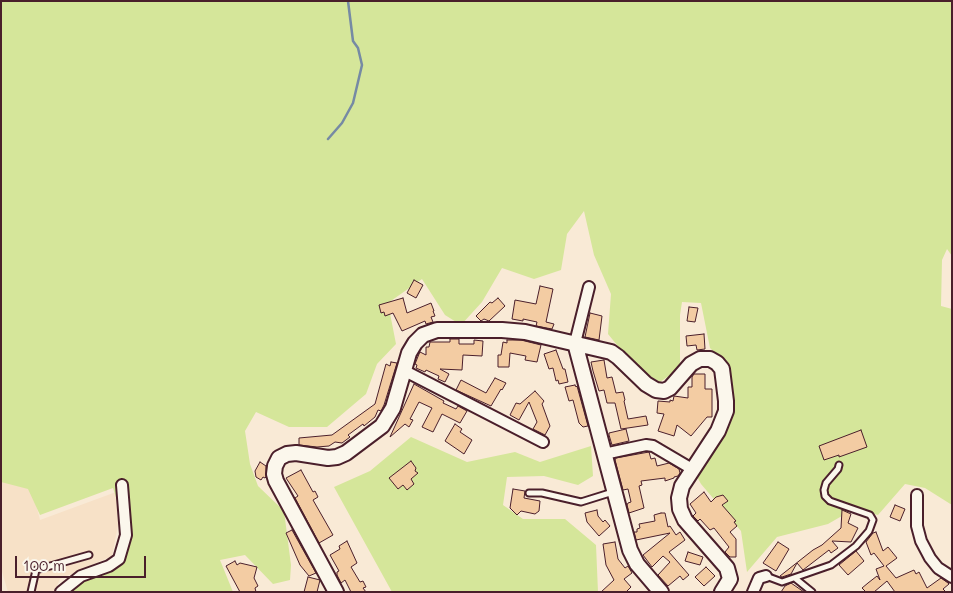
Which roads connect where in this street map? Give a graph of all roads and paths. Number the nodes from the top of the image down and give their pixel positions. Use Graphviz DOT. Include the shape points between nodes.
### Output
graph roads {
  1 [pos="589,287"];
  2 [pos="575,343"];
  3 [pos="404,370"];
  4 [pos="543,442"];
  5 [pos="604,454"];
  6 [pos="839,465"];
  7 [pos="692,469"];
  8 [pos="122,485"];
  9 [pos="614,492"];
  10 [pos="529,493"];
  11 [pos="917,496"];
  12 [pos="89,555"];
  13 [pos="766,576"];
  14 [pos="952,577"];
  15 [pos="796,579"];
  16 [pos="31,592"];
  17 [pos="61,592"];
  18 [pos="336,592"];
  19 [pos="661,592"];
  20 [pos="722,592"];
  21 [pos="753,592"];
  22 [pos="812,592"];
  1 -- 2 [label="street"];
  2 -- 3 [label="street" via="525,332 437,330 423,335 415,343"];
  2 -- 5 [label="street"];
  2 -- 7 [label="street" via="610,352 656,390 670,388 691,364 700,359 717,363 722,369 726,412 718,431"];
  3 -- 4 [label="street"];
  3 -- 18 [label="street" via="393,408 382,426 346,453 328,458 287,454 275,466 276,481"];
  5 -- 7 [label="street" via="653,446"];
  5 -- 9 [label="street"];
  6 -- 15 [label="lane" via="826,483 825,496 830,501 870,515 873,520 856,546 831,565"];
  7 -- 20 [label="street" via="682,486 680,509 685,520 727,568 730,579"];
  8 -- 17 [label="street" via="126,535 119,559 81,576"];
  9 -- 10 [label="lane" via="581,502"];
  9 -- 19 [label="street" via="630,550 637,564"];
  11 -- 14 [label="street" via="917,526 921,541 938,568"];
  12 -- 16 [label="lane" via="36,570"];
  13 -- 15 [label="lane" via="782,582"];
  13 -- 21 [label="street" via="759,578"];
  15 -- 22 [label="lane"];
}
